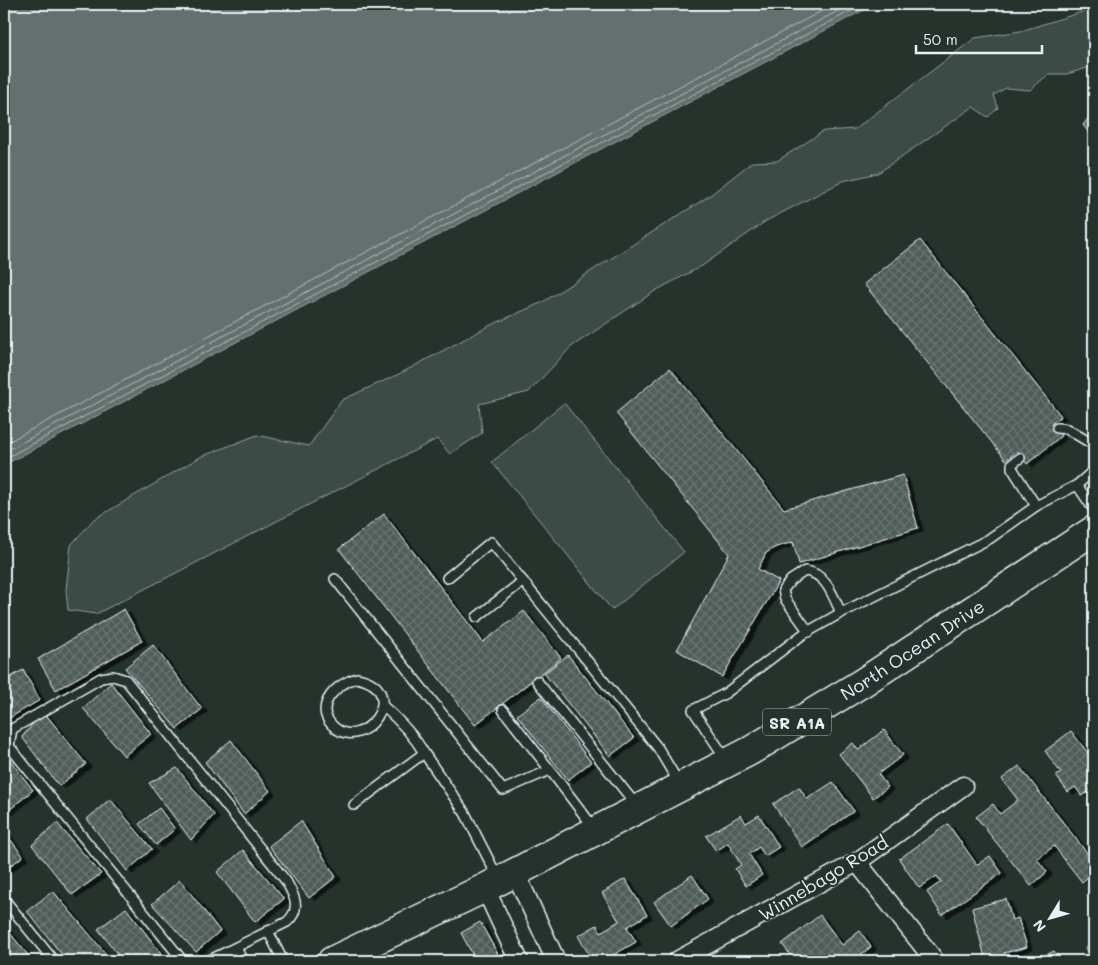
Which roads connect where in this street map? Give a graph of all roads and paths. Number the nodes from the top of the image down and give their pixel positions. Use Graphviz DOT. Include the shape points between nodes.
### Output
graph roads {
  1 [pos="1057,428"];
  2 [pos="1094,445"];
  3 [pos="1020,458"];
  4 [pos="1094,470"];
  5 [pos="1077,485"];
  6 [pos="1036,506"];
  7 [pos="1094,510"];
  8 [pos="1094,530"];
  9 [pos="447,578"];
  10 [pos="335,579"];
  11 [pos="523,581"];
  12 [pos="841,613"];
  13 [pos="477,617"];
  14 [pos="808,632"];
  15 [pos="537,681"];
  16 [pos="383,706"];
  17 [pos="503,710"];
  18 [pos="424,752"];
  19 [pos="728,762"];
  20 [pos="550,770"];
  21 [pos="962,786"];
  22 [pos="681,787"];
  23 [pos="354,805"];
  24 [pos="639,808"];
  25 [pos="595,830"];
  26 [pos="857,862"];
  27 [pos="500,880"];
  28 [pos="4,898"];
  29 [pos="268,932"];
  30 [pos="236,948"];
  31 [pos="54,961"];
  32 [pos="183,961"];
  33 [pos="208,961"];
  34 [pos="243,961"];
  35 [pos="283,961"];
  36 [pos="332,961"];
  37 [pos="519,961"];
  38 [pos="556,961"];
  39 [pos="678,961"];
  40 [pos="935,961"];
  1 -- 2 [label="lane" via="1067,429"];
  3 -- 6 [label="lane" via="1012,468"];
  4 -- 5 [label="lane"];
  5 -- 6 [label="lane"];
  5 -- 7 [label="lane"];
  6 -- 12 [label="lane" via="989,539"];
  8 -- 19 [label="main road, North Ocean Drive / SR A1A" via="862,682"];
  9 -- 11 [label="lane" via="491,542"];
  10 -- 20 [label="lane" via="503,790"];
  11 -- 13 [label="lane"];
  11 -- 22 [label="lane" via="658,748"];
  12 -- 14 [label="lane"];
  12 -- 14 [label="lane" via="818,575 805,571 797,575 783,590 785,599"];
  14 -- 19 [label="lane" via="726,693 693,710"];
  15 -- 24 [label="lane"];
  16 -- 16 [label="lane" via="382,695 376,686 357,678 347,680 329,697 325,713 336,730 355,734 379,716"];
  16 -- 18 [label="lane" via="411,732"];
  17 -- 20 [label="lane"];
  18 -- 23 [label="lane"];
  18 -- 27 [label="lane" via="465,813"];
  19 -- 22 [label="main road, North Ocean Drive / SR A1A"];
  20 -- 25 [label="lane"];
  21 -- 26 [label="street, Winnebago Road"];
  22 -- 24 [label="main road, North Ocean Drive / SR A1A"];
  24 -- 25 [label="main road, North Ocean Drive / SR A1A"];
  25 -- 27 [label="main road, North Ocean Drive / SR A1A"];
  26 -- 39 [label="street, Winnebago Road"];
  26 -- 40 [label="street"];
  27 -- 36 [label="main road, SR A1A"];
  27 -- 37 [label="street"];
  27 -- 38 [label="street"];
  28 -- 31 [label="lane"];
  29 -- 30 [label="lane"];
  29 -- 32 [label="lane" via="293,917 294,896 286,881 126,680 113,676 101,678 12,729 9,746"];
  29 -- 35 [label="lane"];
  30 -- 33 [label="lane"];
  30 -- 34 [label="lane"];
}
